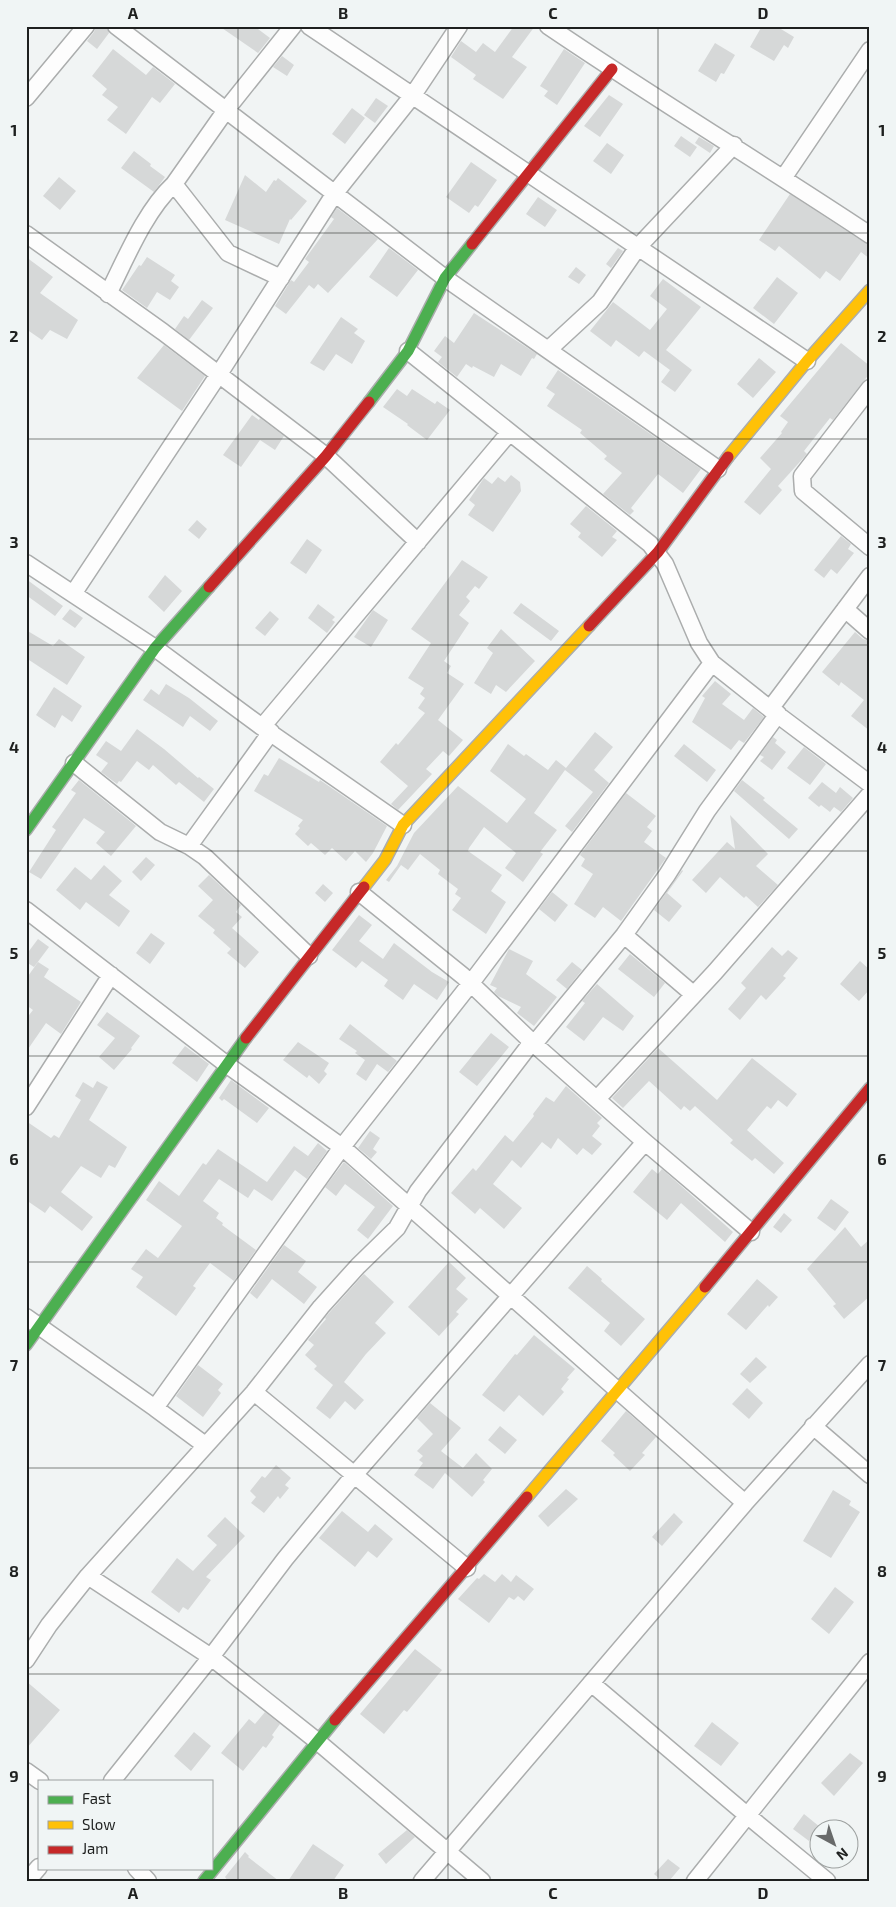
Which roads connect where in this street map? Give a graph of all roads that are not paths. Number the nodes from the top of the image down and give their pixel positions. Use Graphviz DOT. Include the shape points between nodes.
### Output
graph roads {
  1 [pos="86,26"];
  2 [pos="116,26"];
  3 [pos="293,26"];
  4 [pos="309,26"];
  5 [pos="459,26"];
  6 [pos="548,26"];
  7 [pos="870,50"];
  8 [pos="612,69"];
  9 [pos="412,96"];
  10 [pos="26,98"];
  11 [pos="226,110"];
  12 [pos="734,145"];
  13 [pos="528,175"];
  14 [pos="784,178"];
  15 [pos="174,184"];
  16 [pos="336,193"];
  17 [pos="26,234"];
  18 [pos="870,235"];
  19 [pos="638,247"];
  20 [pos="281,278"];
  21 [pos="445,278"];
  22 [pos="870,290"];
  23 [pos="108,294"];
  24 [pos="548,350"];
  25 [pos="408,351"];
  26 [pos="807,361"];
  27 [pos="219,374"];
  28 [pos="870,388"];
  29 [pos="509,433"];
  30 [pos="326,456"];
  31 [pos="718,469"];
  32 [pos="418,542"];
  33 [pos="870,547"];
  34 [pos="658,552"];
  35 [pos="27,565"];
  36 [pos="870,576"];
  37 [pos="73,594"];
  38 [pos="845,609"];
  39 [pos="870,632"];
  40 [pos="155,648"];
  41 [pos="712,663"];
  42 [pos="774,712"];
  43 [pos="267,729"];
  44 [pos="74,764"];
  45 [pos="870,784"];
  46 [pos="870,794"];
  47 [pos="403,826"];
  48 [pos="26,830"];
  49 [pos="189,846"];
  50 [pos="359,892"];
  51 [pos="26,910"];
  52 [pos="624,935"];
  53 [pos="309,956"];
  54 [pos="111,975"];
  55 [pos="471,983"];
  56 [pos="693,994"];
  57 [pos="533,1043"];
  58 [pos="226,1064"];
  59 [pos="870,1088"];
  60 [pos="597,1100"];
  61 [pos="26,1106"];
  62 [pos="645,1142"];
  63 [pos="342,1147"];
  64 [pos="409,1205"];
  65 [pos="751,1232"];
  66 [pos="510,1296"];
  67 [pos="33,1322"];
  68 [pos="26,1345"];
  69 [pos="870,1364"];
  70 [pos="618,1389"];
  71 [pos="254,1392"];
  72 [pos="155,1408"];
  73 [pos="814,1426"];
  74 [pos="205,1445"];
  75 [pos="355,1474"];
  76 [pos="870,1475"];
  77 [pos="745,1503"];
  78 [pos="467,1568"];
  79 [pos="88,1576"];
  80 [pos="211,1656"];
  81 [pos="26,1660"];
  82 [pos="870,1662"];
  83 [pos="591,1682"];
  84 [pos="317,1741"];
  85 [pos="26,1771"];
  86 [pos="39,1780"];
  87 [pos="113,1780"];
  88 [pos="748,1816"];
  89 [pos="447,1852"];
  90 [pos="138,1870"];
  91 [pos="148,1881"];
  92 [pos="204,1881"];
  93 [pos="422,1881"];
  94 [pos="482,1881"];
  95 [pos="695,1881"];
  96 [pos="827,1881"];
  1 -- 10 [label="street"];
  2 -- 11 [label="street"];
  3 -- 11 [label="street"];
  4 -- 9 [label="street"];
  5 -- 9 [label="street"];
  6 -- 8 [label="street"];
  7 -- 14 [label="street"];
  8 -- 12 [label="street"];
  8 -- 13 [label="street"];
  9 -- 13 [label="street"];
  9 -- 16 [label="street"];
  11 -- 15 [label="street"];
  11 -- 16 [label="street"];
  12 -- 14 [label="street"];
  12 -- 19 [label="street"];
  13 -- 19 [label="street"];
  13 -- 21 [label="street"];
  14 -- 18 [label="street"];
  15 -- 20 [label="street" via="228,253"];
  15 -- 23 [label="street" via="163,194 132,244"];
  16 -- 20 [label="street"];
  16 -- 21 [label="street"];
  17 -- 23 [label="street"];
  19 -- 24 [label="street" via="600,302"];
  19 -- 26 [label="street"];
  20 -- 27 [label="street"];
  21 -- 24 [label="street"];
  21 -- 25 [label="street"];
  22 -- 26 [label="street"];
  23 -- 27 [label="street"];
  24 -- 31 [label="street"];
  25 -- 29 [label="street"];
  25 -- 30 [label="street"];
  26 -- 31 [label="street"];
  27 -- 30 [label="street"];
  27 -- 37 [label="street"];
  28 -- 33 [label="street" via="802,476 801,486"];
  29 -- 32 [label="street"];
  29 -- 34 [label="street"];
  30 -- 32 [label="street"];
  30 -- 40 [label="street"];
  31 -- 34 [label="street"];
  32 -- 43 [label="street"];
  34 -- 41 [label="street" via="699,643"];
  34 -- 47 [label="street"];
  35 -- 37 [label="street"];
  36 -- 38 [label="street"];
  37 -- 40 [label="street"];
  38 -- 39 [label="street"];
  38 -- 42 [label="street"];
  40 -- 43 [label="street"];
  40 -- 44 [label="street"];
  41 -- 42 [label="street"];
  41 -- 55 [label="street"];
  42 -- 45 [label="street"];
  42 -- 52 [label="street"];
  43 -- 47 [label="street"];
  43 -- 49 [label="street"];
  44 -- 48 [label="street"];
  44 -- 49 [label="street" via="160,832"];
  46 -- 56 [label="street"];
  47 -- 50 [label="street" via="385,860"];
  49 -- 53 [label="street" via="227,877"];
  50 -- 53 [label="street"];
  50 -- 55 [label="street"];
  51 -- 54 [label="street"];
  52 -- 56 [label="street"];
  52 -- 57 [label="street"];
  53 -- 58 [label="street"];
  54 -- 58 [label="street"];
  54 -- 61 [label="street"];
  55 -- 57 [label="street"];
  55 -- 63 [label="street"];
  56 -- 60 [label="street"];
  57 -- 60 [label="street"];
  57 -- 64 [label="street"];
  58 -- 63 [label="street"];
  58 -- 67 [label="street"];
  59 -- 65 [label="street"];
  60 -- 62 [label="street"];
  62 -- 65 [label="street"];
  62 -- 66 [label="street"];
  63 -- 64 [label="street"];
  63 -- 72 [label="street"];
  64 -- 66 [label="street"];
  64 -- 71 [label="street" via="396,1228 321,1307"];
  65 -- 70 [label="street"];
  66 -- 70 [label="street"];
  66 -- 75 [label="street"];
  67 -- 68 [label="street"];
  67 -- 72 [label="street"];
  69 -- 73 [label="street"];
  70 -- 77 [label="street"];
  70 -- 78 [label="street"];
  71 -- 74 [label="street"];
  71 -- 75 [label="street"];
  72 -- 74 [label="street"];
  73 -- 76 [label="street"];
  73 -- 77 [label="street"];
  74 -- 79 [label="street"];
  75 -- 78 [label="street"];
  75 -- 80 [label="street"];
  77 -- 83 [label="street"];
  78 -- 84 [label="street"];
  79 -- 80 [label="street"];
  79 -- 81 [label="street"];
  80 -- 84 [label="street"];
  80 -- 87 [label="street"];
  82 -- 88 [label="street"];
  83 -- 88 [label="street"];
  83 -- 89 [label="street"];
  84 -- 89 [label="street"];
  84 -- 92 [label="street"];
  85 -- 86 [label="street"];
  88 -- 95 [label="street"];
  88 -- 96 [label="street"];
  89 -- 93 [label="street"];
  89 -- 94 [label="street"];
  90 -- 91 [label="street"];
}
